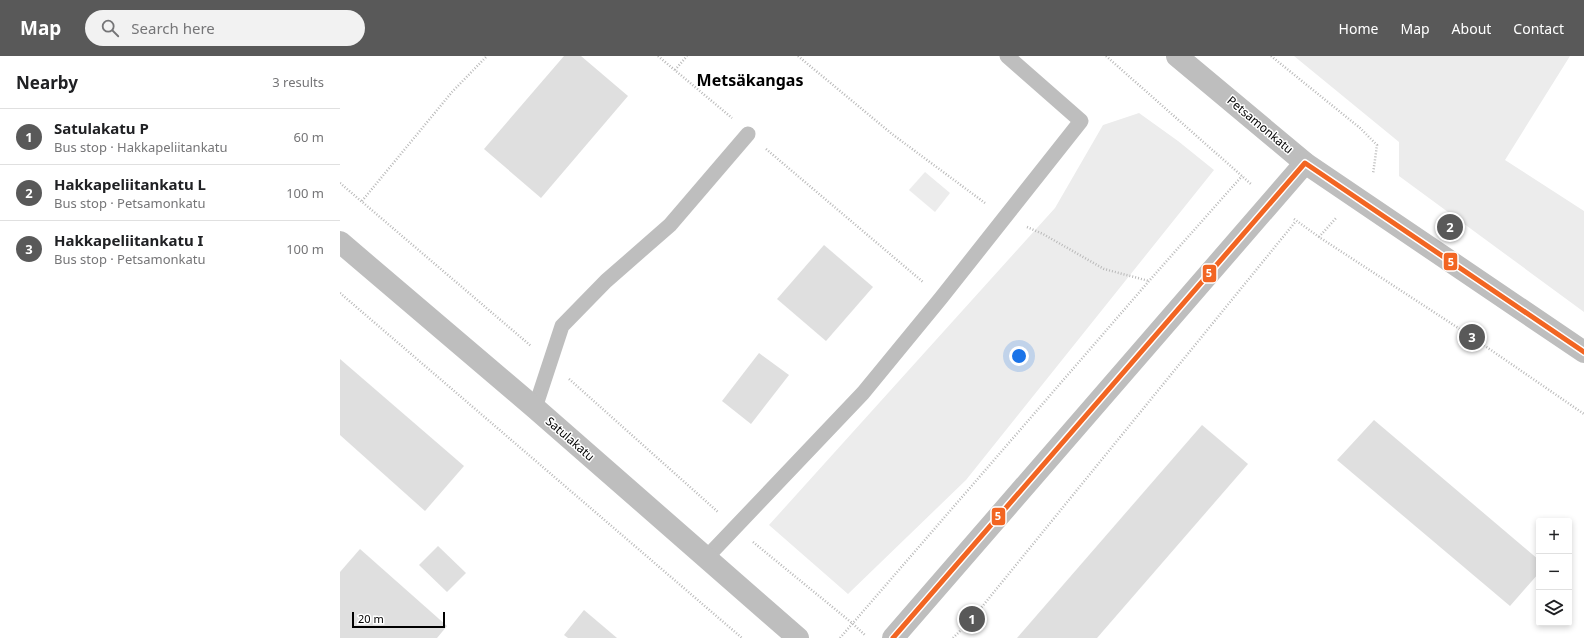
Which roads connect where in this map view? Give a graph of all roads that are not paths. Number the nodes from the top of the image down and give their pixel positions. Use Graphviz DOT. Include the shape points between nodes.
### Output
graph roads {
  1 [pos="1007,56"];
  2 [pos="1177,56"];
  3 [pos="748,134"];
  4 [pos="1305,163"];
  5 [pos="340,242"];
  6 [pos="1584,352"];
  7 [pos="535,408"];
  8 [pos="706,558"];
  9 [pos="798,638"];
  10 [pos="893,638"];
  1 -- 8 [label="lane" via="1081,121 863,393"];
  2 -- 4 [label="street, Petsamonkatu"];
  3 -- 7 [label="lane" via="670,226 606,281 562,326"];
  4 -- 6 [label="street, Petsamonkatu"];
  4 -- 10 [label="street"];
  5 -- 7 [label="street, Satulakatu"];
  7 -- 8 [label="street, Satulakatu"];
  8 -- 9 [label="street, Satulakatu"];
}
